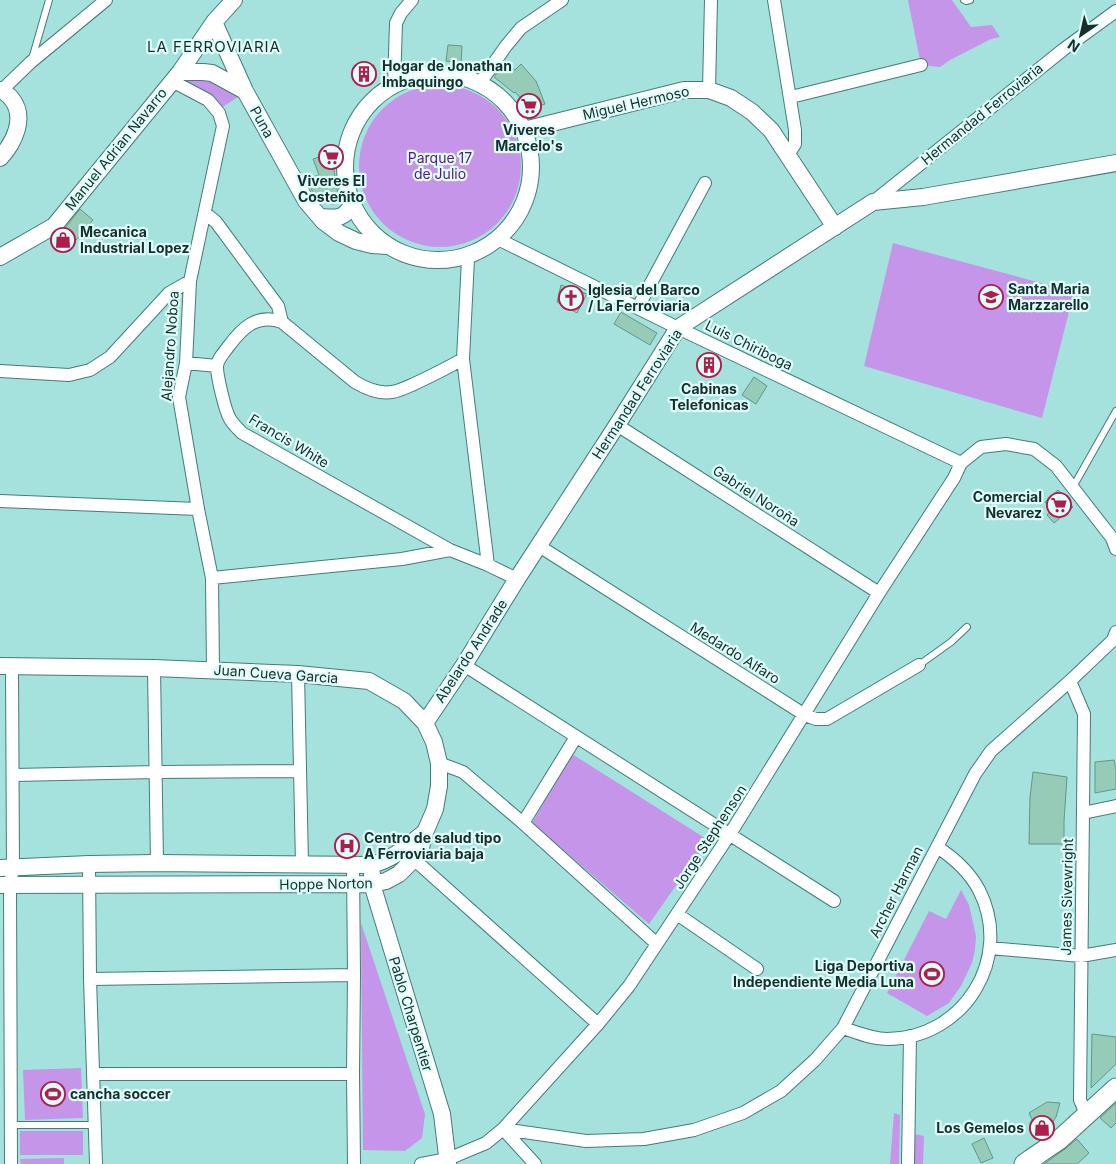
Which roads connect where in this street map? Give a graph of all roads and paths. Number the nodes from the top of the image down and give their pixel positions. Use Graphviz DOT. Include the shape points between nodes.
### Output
graph roads {
  1 [pos="49,0"];
  2 [pos="106,0"];
  3 [pos="234,0"];
  4 [pos="412,0"];
  5 [pos="562,0"];
  6 [pos="711,0"];
  7 [pos="774,0"];
  8 [pos="964,0"];
  9 [pos="970,0"];
  10 [pos="1116,12"];
  11 [pos="214,22"];
  12 [pos="31,62"];
  13 [pos="921,65"];
  14 [pos="176,77"];
  15 [pos="480,83"];
  16 [pos="394,85"];
  17 [pos="1,90"];
  18 [pos="710,90"];
  19 [pos="245,91"];
  20 [pos="791,97"];
  21 [pos="524,130"];
  22 [pos="788,154"];
  23 [pos="0,158"];
  24 [pos="1115,161"];
  25 [pos="705,183"];
  26 [pos="873,202"];
  27 [pos="353,203"];
  28 [pos="205,213"];
  29 [pos="320,217"];
  30 [pos="835,227"];
  31 [pos="498,239"];
  32 [pos="387,246"];
  33 [pos="0,257"];
  34 [pos="468,259"];
  35 [pos="190,281"];
  36 [pos="638,307"];
  37 [pos="282,322"];
  38 [pos="678,328"];
  39 [pos="463,359"];
  40 [pos="186,363"];
  41 [pos="217,366"];
  42 [pos="0,371"];
  43 [pos="1116,411"];
  44 [pos="617,425"];
  45 [pos="962,463"];
  46 [pos="1072,487"];
  47 [pos="0,501"];
  48 [pos="198,509"];
  49 [pos="1115,541"];
  50 [pos="539,546"];
  51 [pos="450,550"];
  52 [pos="488,565"];
  53 [pos="212,578"];
  54 [pos="517,579"];
  55 [pos="879,593"];
  56 [pos="967,627"];
  57 [pos="1116,632"];
  58 [pos="464,665"];
  59 [pos="919,665"];
  60 [pos="6,666"];
  61 [pos="154,668"];
  62 [pos="213,670"];
  63 [pos="298,674"];
  64 [pos="1070,681"];
  65 [pos="805,715"];
  66 [pos="425,723"];
  67 [pos="576,737"];
  68 [pos="439,763"];
  69 [pos="300,771"];
  70 [pos="156,772"];
  71 [pos="14,775"];
  72 [pos="1116,806"];
  73 [pos="1083,813"];
  74 [pos="523,823"];
  75 [pos="426,830"];
  76 [pos="730,834"];
  77 [pos="937,847"];
  78 [pos="409,854"];
  79 [pos="157,863"];
  80 [pos="89,864"];
  81 [pos="302,864"];
  82 [pos="353,865"];
  83 [pos="371,865"];
  84 [pos="7,868"];
  85 [pos="5,884"];
  86 [pos="89,884"];
  87 [pos="372,884"];
  88 [pos="352,885"];
  89 [pos="834,902"];
  90 [pos="677,914"];
  91 [pos="657,944"];
  92 [pos="990,948"];
  93 [pos="1116,950"];
  94 [pos="1081,956"];
  95 [pos="757,969"];
  96 [pos="354,975"];
  97 [pos="90,978"];
  98 [pos="598,1024"];
  99 [pos="843,1028"];
  100 [pos="910,1036"];
  101 [pos="93,1074"];
  102 [pos="353,1074"];
  103 [pos="1116,1088"];
  104 [pos="1089,1114"];
  105 [pos="11,1125"];
  106 [pos="95,1125"];
  107 [pos="503,1129"];
  108 [pos="448,1161"];
  109 [pos="1027,1161"];
  110 [pos="11,1164"];
  111 [pos="96,1164"];
  112 [pos="354,1164"];
  113 [pos="421,1164"];
  114 [pos="535,1164"];
  115 [pos="908,1164"];
  116 [pos="1009,1164"];
  1 -- 12 [label="lane"];
  2 -- 12 [label="street"];
  3 -- 11 [label="street, Manuel Adrian Navarro"];
  4 -- 16 [label="street" via="396,23"];
  5 -- 15 [label="street" via="521,28"];
  6 -- 18 [label="street"];
  7 -- 20 [label="street"];
  8 -- 9 [label="lane"];
  10 -- 26 [label="street, Hermandad Ferroviaria" via="1064,49"];
  11 -- 14 [label="street, Manuel Adrian Navarro"];
  11 -- 19 [label="street, Puna"];
  12 -- 17 [label="street"];
  13 -- 20 [label="street"];
  14 -- 19 [label="street" via="212,73"];
  14 -- 28 [label="street, Alejandro Noboa" via="208,100 219,113 223,126"];
  14 -- 33 [label="street, Manuel Adrian Navarro" via="54,226"];
  15 -- 16 [label="street" via="445,74 419,76"];
  15 -- 21 [label="street" via="511,109"];
  16 -- 27 [label="street" via="371,102 355,125 346,153 346,181"];
  17 -- 23 [label="street" via="11,98 17,110 18,123 13,141"];
  18 -- 21 [label="street, Miguel Hermoso" via="684,90"];
  18 -- 22 [label="street, Miguel Hermoso" via="731,98 752,112 771,130"];
  19 -- 29 [label="street, Puna" via="306,201"];
  20 -- 22 [label="street" via="796,130 794,144"];
  21 -- 31 [label="street" via="532,169 523,208"];
  22 -- 30 [label="street, Miguel Hermoso"];
  24 -- 26 [label="street, Hermandad Ferroviaria" via="923,197"];
  25 -- 36 [label="street"];
  26 -- 30 [label="street, Hermandad Ferroviaria"];
  27 -- 29 [label="street" via="342,216"];
  27 -- 32 [label="street" via="370,229"];
  28 -- 35 [label="street, Alejandro Noboa"];
  28 -- 37 [label="street" via="216,222 278,306"];
  29 -- 32 [label="street, Puna" via="356,241"];
  30 -- 38 [label="street, Hermandad Ferroviaria"];
  31 -- 34 [label="street"];
  31 -- 36 [label="street, Luis Chiriboga"];
  32 -- 34 [label="street" via="428,260"];
  34 -- 39 [label="street"];
  35 -- 40 [label="street, Alejandro Noboa"];
  35 -- 42 [label="street" via="170,293 110,357 90,370 70,374"];
  36 -- 38 [label="street, Luis Chiriboga"];
  37 -- 39 [label="street" via="355,382 378,391 404,388"];
  37 -- 41 [label="street" via="265,319 252,322 232,341"];
  38 -- 44 [label="street, Hermandad Ferroviaria"];
  38 -- 45 [label="street, Luis Chiriboga"];
  39 -- 52 [label="street"];
  40 -- 41 [label="street"];
  40 -- 48 [label="street, Alejandro Noboa" via="179,396"];
  41 -- 51 [label="street, Francis White" via="223,401 230,418 242,433"];
  43 -- 46 [label="lane"];
  44 -- 50 [label="street, Hermandad Ferroviaria"];
  44 -- 55 [label="street, Gabriel Noroña"];
  45 -- 46 [label="street" via="981,446 1006,444 1034,450 1056,466"];
  45 -- 55 [label="street, Jorge Stephenson"];
  46 -- 49 [label="street"];
  47 -- 48 [label="street"];
  48 -- 53 [label="street, Alejandro Noboa"];
  50 -- 54 [label="street, Hermandad Ferroviaria"];
  50 -- 65 [label="street, Medardo Alfaro"];
  51 -- 52 [label="street, Francis White"];
  51 -- 53 [label="street" via="402,559"];
  52 -- 54 [label="street, Francis White"];
  53 -- 62 [label="street, Alejandro Noboa"];
  54 -- 58 [label="street, Abelardo Andrade"];
  55 -- 65 [label="street, Jorge Stephenson"];
  56 -- 59 [label="lane"];
  57 -- 64 [label="street, Archer Harman" via="1113,640"];
  58 -- 66 [label="street, Abelardo Andrade"];
  58 -- 67 [label="street"];
  59 -- 65 [label="street, Medardo Alfaro" via="827,719"];
  60 -- 61 [label="street, Juan Cueva Garcia"];
  60 -- 71 [label="street"];
  61 -- 62 [label="street, Juan Cueva Garcia"];
  61 -- 70 [label="street"];
  62 -- 63 [label="street, Juan Cueva Garcia"];
  63 -- 66 [label="street, Juan Cueva Garcia" via="369,681 404,701"];
  63 -- 69 [label="street"];
  64 -- 73 [label="street, James Sivewright" via="1084,714"];
  64 -- 77 [label="street, Archer Harman" via="991,751 975,774"];
  65 -- 76 [label="street, Jorge Stephenson"];
  66 -- 68 [label="street, Juan Cueva Garcia"];
  67 -- 74 [label="street"];
  67 -- 76 [label="street"];
  68 -- 74 [label="street" via="462,772"];
  68 -- 75 [label="street, Juan Cueva Garcia" via="440,786"];
  69 -- 70 [label="street"];
  69 -- 81 [label="street"];
  70 -- 71 [label="street"];
  70 -- 79 [label="street"];
  71 -- 84 [label="street"];
  72 -- 73 [label="street"];
  73 -- 94 [label="street, James Sivewright"];
  74 -- 91 [label="street"];
  75 -- 78 [label="street, Hoppe Norton"];
  76 -- 89 [label="street"];
  76 -- 90 [label="street, Jorge Stephenson"];
  77 -- 92 [label="street" via="968,872 979,889 990,928"];
  77 -- 99 [label="street, Archer Harman"];
  78 -- 83 [label="street, Hoppe Norton"];
  78 -- 87 [label="street, Hoppe Norton" via="399,874"];
  78 -- 98 [label="street"];
  79 -- 80 [label="street, Hoppe Norton"];
  79 -- 81 [label="street, Hoppe Norton"];
  80 -- 84 [label="street, Hoppe Norton"];
  80 -- 86 [label="street"];
  81 -- 82 [label="street, Hoppe Norton"];
  82 -- 83 [label="street, Hoppe Norton"];
  82 -- 88 [label="street"];
  83 -- 87 [label="street, Pablo Charpentier"];
  84 -- 85 [label="street"];
  85 -- 86 [label="street, Hoppe Norton"];
  85 -- 105 [label="street"];
  86 -- 88 [label="street, Hoppe Norton"];
  86 -- 97 [label="street"];
  87 -- 88 [label="street, Hoppe Norton"];
  87 -- 108 [label="street, Pablo Charpentier" via="442,1114"];
  88 -- 96 [label="street"];
  90 -- 91 [label="street, Jorge Stephenson"];
  90 -- 95 [label="street"];
  91 -- 98 [label="street, Jorge Stephenson"];
  92 -- 94 [label="street"];
  92 -- 100 [label="street" via="980,982 964,1005 948,1020"];
  93 -- 94 [label="street"];
  94 -- 104 [label="street, James Sivewright" via="1080,1100"];
  96 -- 97 [label="street"];
  96 -- 102 [label="street"];
  97 -- 101 [label="street"];
  98 -- 107 [label="street, Jorge Stephenson"];
  99 -- 100 [label="street" via="887,1039"];
  99 -- 107 [label="street, Archer Harman" via="815,1060 780,1091 743,1113 694,1130 644,1139 586,1141"];
  100 -- 115 [label="street"];
  101 -- 102 [label="street"];
  101 -- 106 [label="street"];
  102 -- 112 [label="street"];
  103 -- 104 [label="main road"];
  104 -- 109 [label="main road" via="1059,1140"];
  105 -- 106 [label="lane"];
  105 -- 110 [label="street"];
  106 -- 111 [label="street"];
  107 -- 108 [label="street, Jorge Stephenson" via="486,1143"];
  107 -- 114 [label="street"];
  108 -- 113 [label="street, Jorge Stephenson"];
  109 -- 116 [label="main road"];
}
